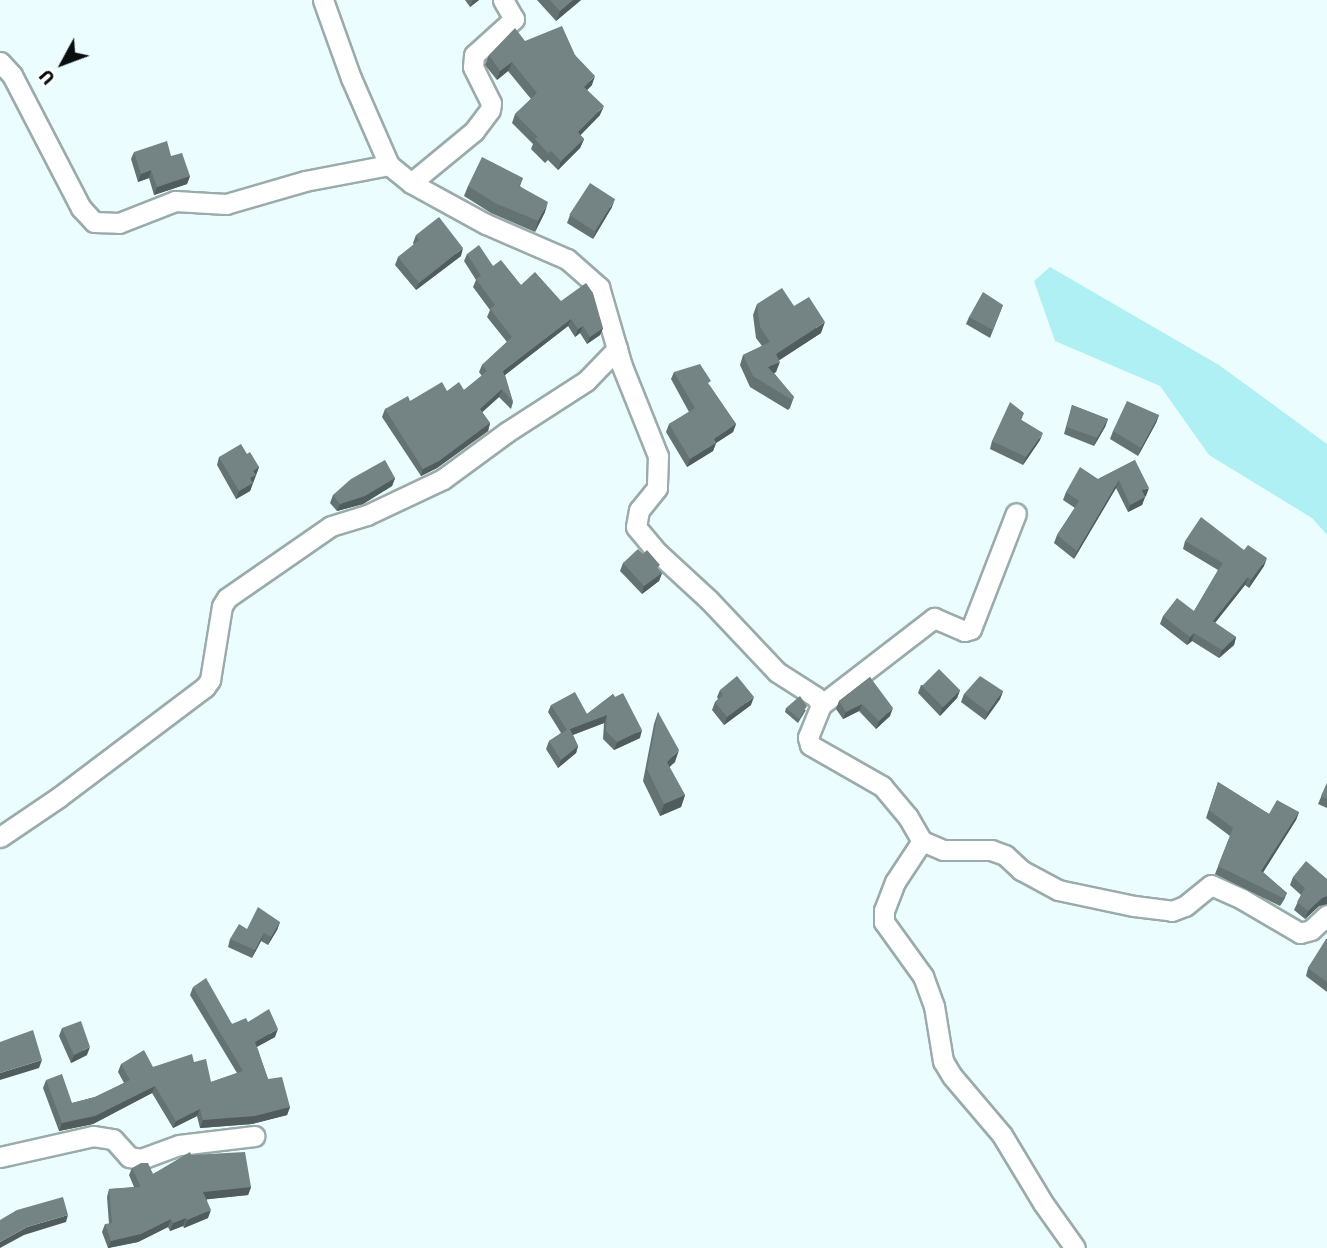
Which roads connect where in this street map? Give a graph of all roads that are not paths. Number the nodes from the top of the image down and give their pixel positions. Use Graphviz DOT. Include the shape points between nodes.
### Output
graph roads {
  1 [pos="323,0"];
  2 [pos="502,0"];
  3 [pos="0,62"];
  4 [pos="389,165"];
  5 [pos="411,183"];
  6 [pos="617,349"];
  7 [pos="1016,513"];
  8 [pos="821,705"];
  9 [pos="0,837"];
  10 [pos="922,841"];
  11 [pos="1327,915"];
  12 [pos="254,1136"];
  13 [pos="0,1157"];
  14 [pos="1075,1248"];
  1 -- 4 [label="street"];
  2 -- 5 [label="street" via="514,19 474,55 473,67 491,103 490,110 474,131"];
  3 -- 4 [label="street" via="12,75 81,208 101,224 120,223 175,201 226,204 305,181"];
  4 -- 5 [label="street"];
  5 -- 6 [label="street" via="486,224 567,259 599,287"];
  6 -- 8 [label="street" via="658,456 657,488 639,510 636,527 777,672"];
  6 -- 9 [label="street" via="586,381 443,480 367,515 331,526 227,598 205,687"];
  7 -- 8 [label="street" via="971,629 964,631 934,618"];
  8 -- 10 [label="street" via="808,737 810,745 881,786"];
  10 -- 11 [label="street" via="943,850 991,850 1058,890 1134,906 1172,911 1212,886 1300,933 1311,930"];
  10 -- 14 [label="street" via="895,882 884,922 923,976 934,1006 943,1060 1002,1135"];
  12 -- 13 [label="street" via="179,1145 141,1159 129,1157 113,1139 93,1136"];
}
